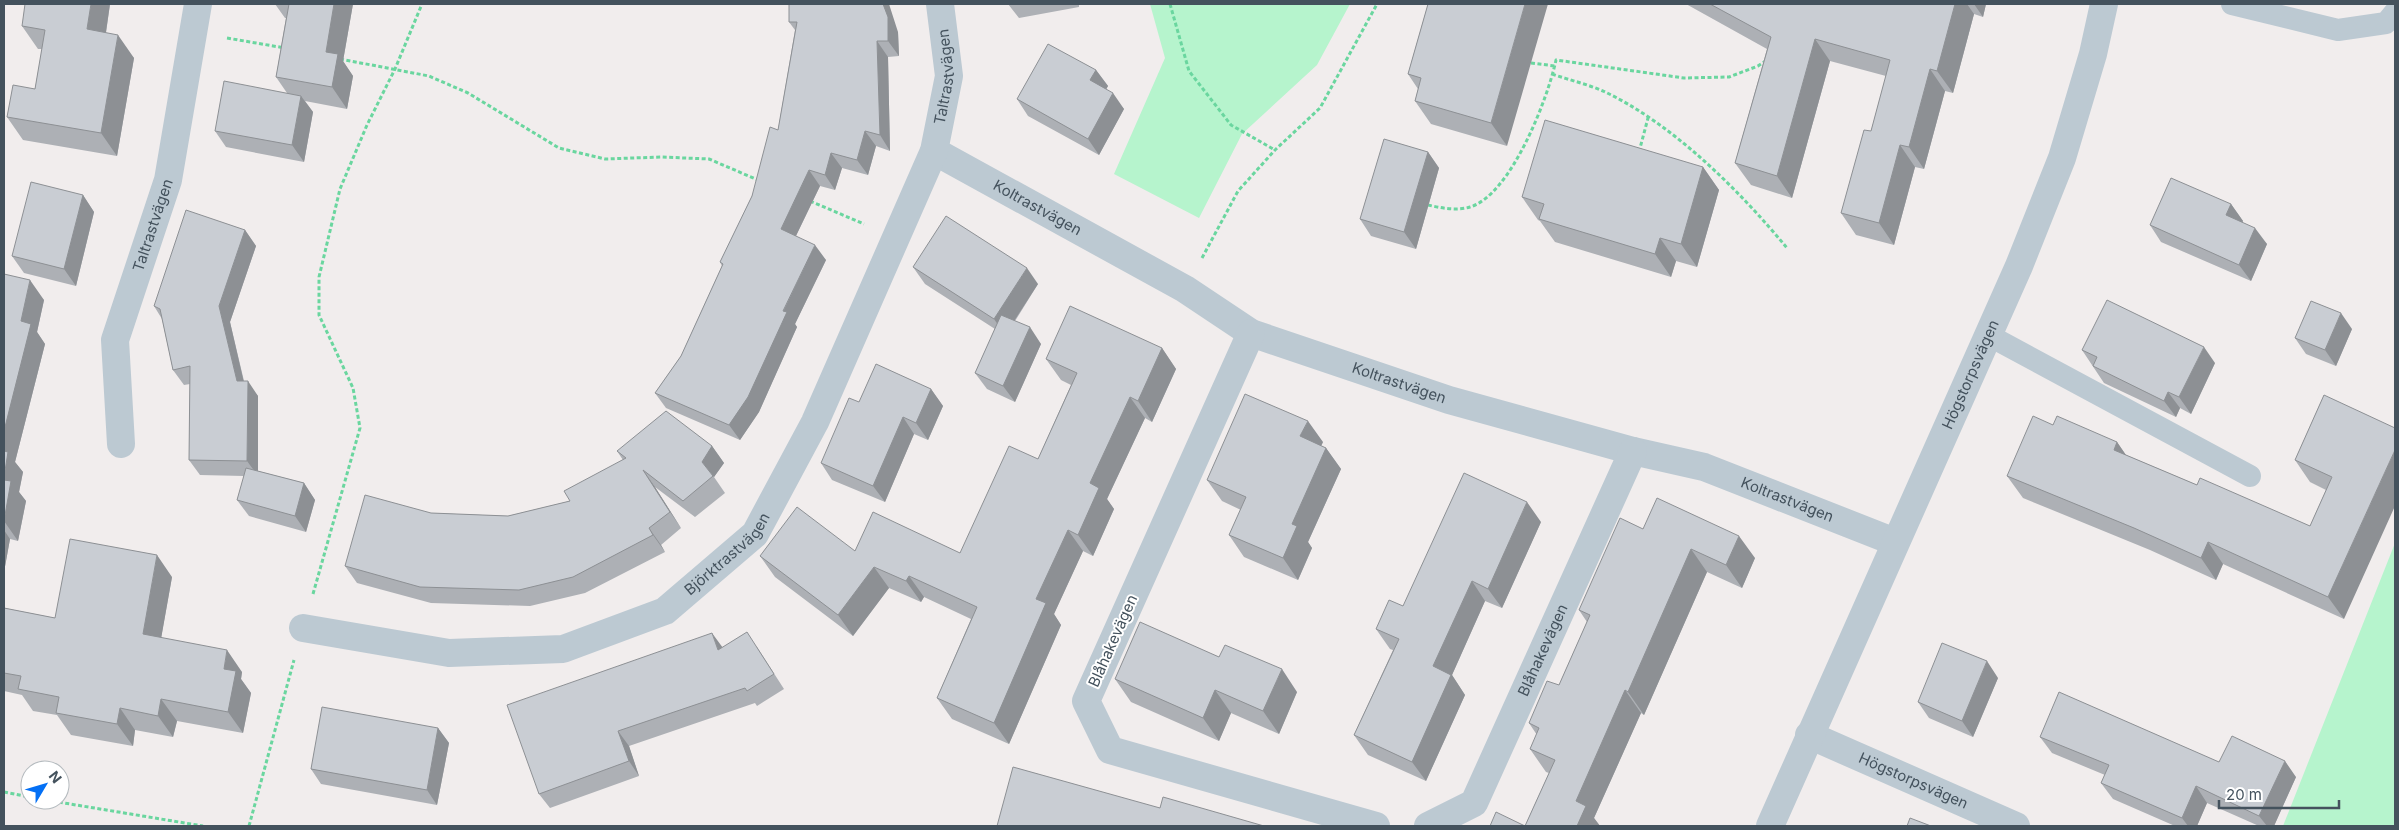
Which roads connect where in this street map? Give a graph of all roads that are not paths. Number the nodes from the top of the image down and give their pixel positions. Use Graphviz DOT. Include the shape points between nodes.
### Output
graph roads {
  1 [pos="198,4"];
  2 [pos="940,4"];
  3 [pos="2104,4"];
  4 [pos="2232,4"];
  5 [pos="2395,12"];
  6 [pos="934,151"];
  7 [pos="1251,333"];
  8 [pos="1988,335"];
  9 [pos="121,444"];
  10 [pos="1633,451"];
  11 [pos="2250,476"];
  12 [pos="1895,542"];
  13 [pos="303,628"];
  14 [pos="1809,735"];
  15 [pos="1376,826"];
  16 [pos="1428,826"];
  17 [pos="1770,826"];
  18 [pos="2016,826"];
  1 -- 9 [label="street, Taltrastvägen" via="168,180 115,340"];
  2 -- 6 [label="street, Taltrastvägen" via="949,76"];
  3 -- 8 [label="street, Högstorpsvägen" via="2062,158"];
  4 -- 5 [label="lane" via="2338,30 2386,23"];
  6 -- 7 [label="street, Koltrastvägen" via="1185,289"];
  6 -- 13 [label="street, Björktrastvägen" via="815,422 755,534 665,611 563,648 449,653"];
  7 -- 10 [label="street, Koltrastvägen" via="1449,400"];
  7 -- 15 [label="street, Blåhakevägen" via="1086,701 1110,750"];
  8 -- 11 [label="lane"];
  8 -- 12 [label="street, Högstorpsvägen"];
  10 -- 12 [label="street, Koltrastvägen" via="1704,467"];
  10 -- 16 [label="street, Blåhakevägen" via="1474,803"];
  12 -- 14 [label="street, Högstorpsvägen"];
  14 -- 17 [label="street, Högstorpsvägen"];
  14 -- 18 [label="street, Högstorpsvägen"];
}
